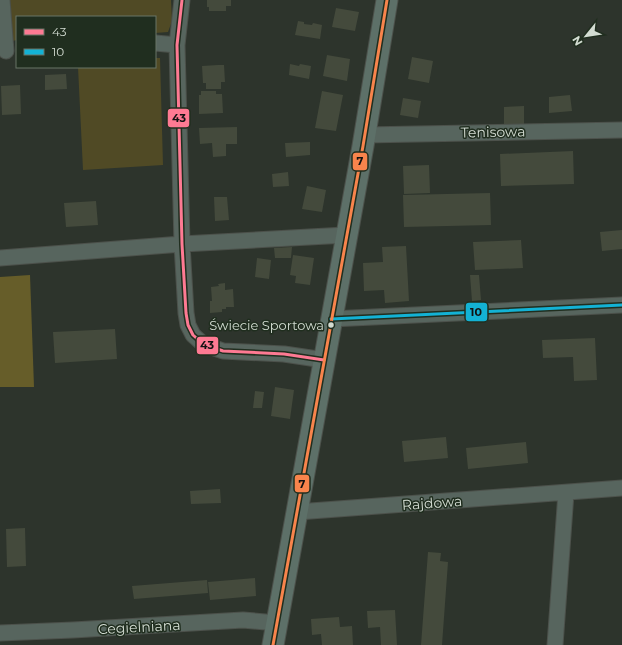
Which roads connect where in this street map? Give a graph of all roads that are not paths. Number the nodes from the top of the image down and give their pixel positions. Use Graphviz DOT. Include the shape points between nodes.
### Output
graph roads {
  1 [pos="2,0"];
  2 [pos="182,0"];
  3 [pos="387,0"];
  4 [pos="156,43"];
  5 [pos="177,45"];
  6 [pos="8,51"];
  7 [pos="622,130"];
  8 [pos="364,135"];
  9 [pos="346,235"];
  10 [pos="182,244"];
  11 [pos="0,258"];
  12 [pos="622,305"];
  13 [pos="331,319"];
  14 [pos="324,360"];
  15 [pos="622,488"];
  16 [pos="566,493"];
  17 [pos="297,512"];
  18 [pos="277,623"];
  19 [pos="0,634"];
  20 [pos="273,645"];
  21 [pos="555,645"];
  1 -- 6 [label="street"];
  2 -- 5 [label="street"];
  3 -- 8 [label="street"];
  4 -- 5 [label="street"];
  5 -- 10 [label="street"];
  7 -- 8 [label="street, Tenisowa"];
  8 -- 9 [label="street"];
  9 -- 10 [label="street"];
  9 -- 13 [label="street"];
  10 -- 11 [label="street"];
  10 -- 14 [label="street" via="188,325 193,335 203,344 223,352 284,354"];
  12 -- 13 [label="street"];
  13 -- 14 [label="street"];
  14 -- 17 [label="street"];
  15 -- 16 [label="street, Rajdowa"];
  16 -- 17 [label="street, Rajdowa"];
  16 -- 21 [label="street"];
  17 -- 18 [label="street"];
  18 -- 19 [label="street, Cegielniana" via="243,620"];
  18 -- 20 [label="street"];
}
